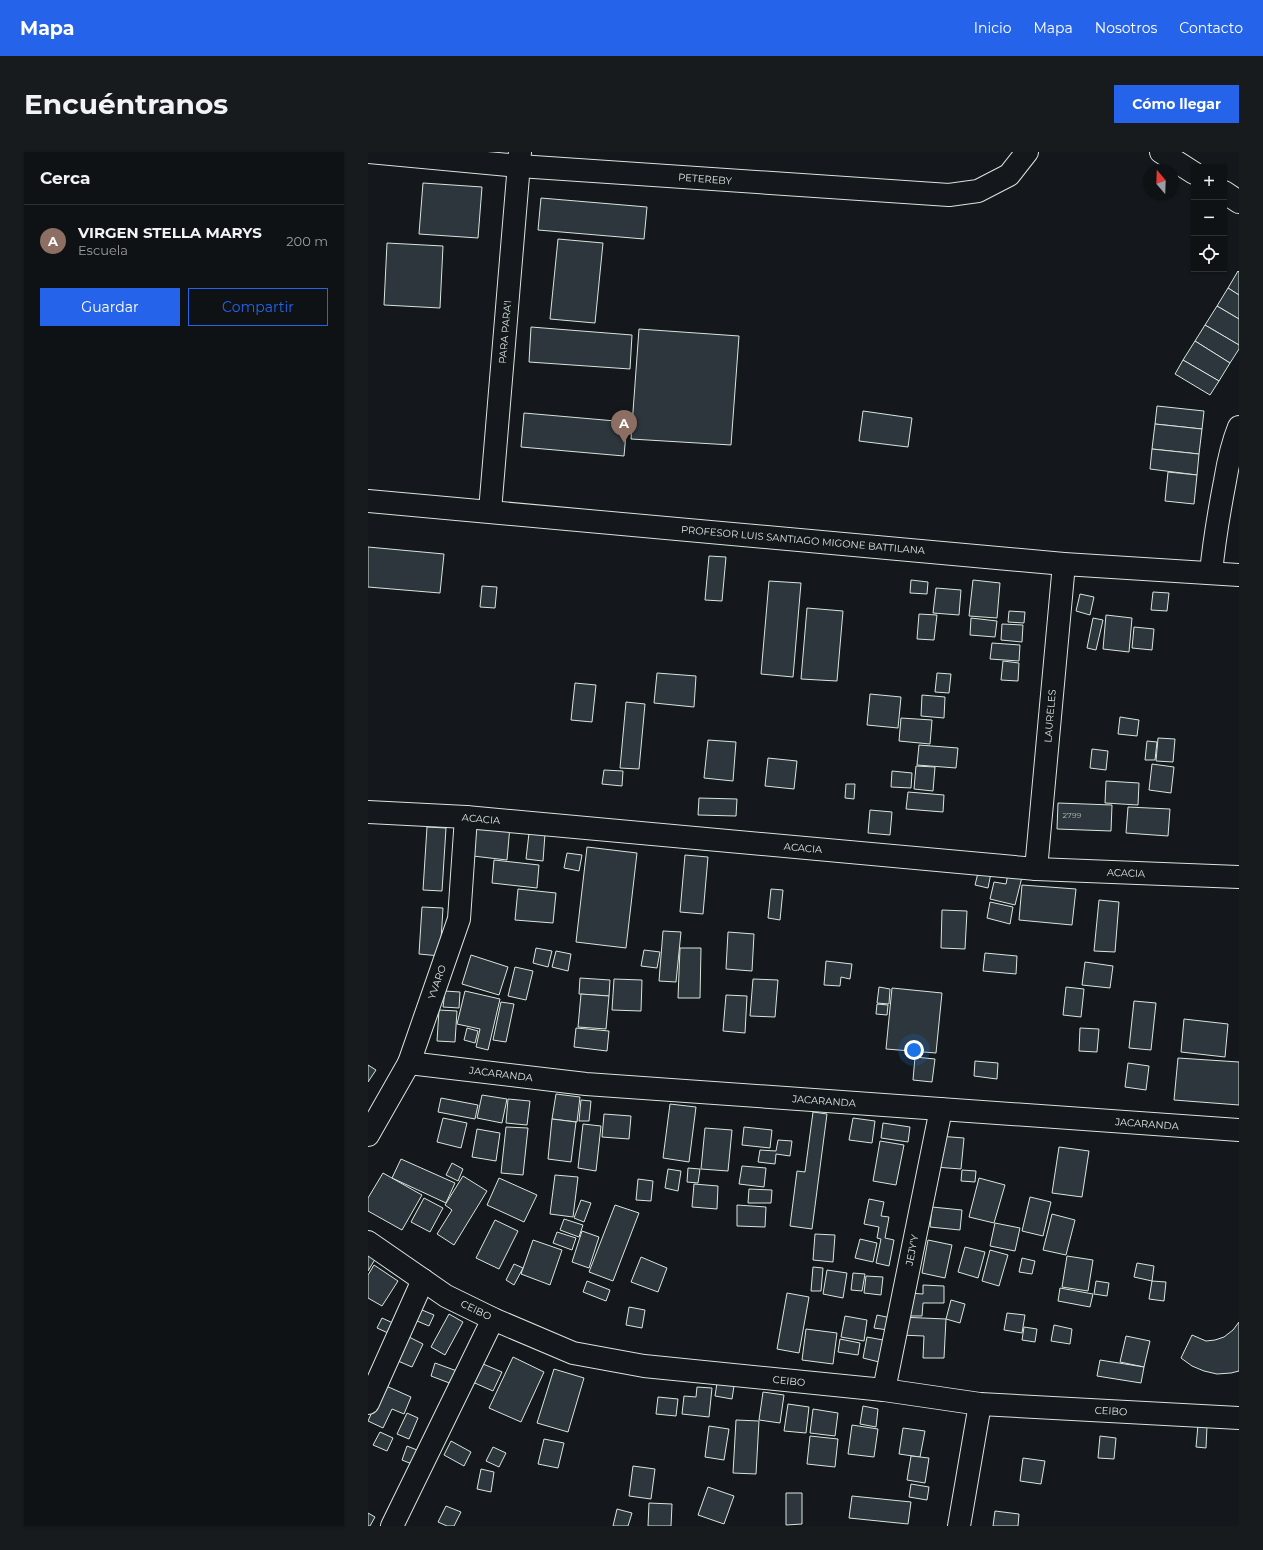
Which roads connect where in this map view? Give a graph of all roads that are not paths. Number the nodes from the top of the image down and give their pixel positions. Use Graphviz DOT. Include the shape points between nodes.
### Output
graph roads {
  1 [pos="369,152"];
  2 [pos="1026,152"];
  3 [pos="1161,152"];
  4 [pos="519,159"];
  5 [pos="1191,171"];
  6 [pos="1239,427"];
  7 [pos="368,501"];
  8 [pos="490,511"];
  9 [pos="1064,564"];
  10 [pos="1211,573"];
  11 [pos="1239,575"];
  12 [pos="368,812"];
  13 [pos="466,817"];
  14 [pos="1036,869"];
  15 [pos="1239,877"];
  16 [pos="409,1063"];
  17 [pos="941,1109"];
  18 [pos="1239,1130"];
  19 [pos="368,1135"];
  20 [pos="368,1242"];
  21 [pos="423,1280"];
  22 [pos="493,1319"];
  23 [pos="884,1390"];
  24 [pos="368,1403"];
  25 [pos="980,1404"];
  26 [pos="1239,1418"];
  27 [pos="392,1526"];
  28 [pos="959,1526"];
  1 -- 4 [label="street, PETEREBY"];
  2 -- 4 [label="street, PETEREBY" via="1009,176 978,191 949,195"];
  3 -- 5 [label="street"];
  4 -- 8 [label="street, PARA PARA'I"];
  6 -- 10 [label="street" via="1215,531"];
  7 -- 8 [label="street, PROFESOR LUIS SANTIAGO MIGONE BATTILANA"];
  8 -- 9 [label="street, PROFESOR LUIS SANTIAGO MIGONE BATTILANA"];
  9 -- 10 [label="street, PROFESOR LUIS SANTIAGO MIGONE BATTILANA"];
  9 -- 14 [label="street, LAURELES"];
  10 -- 11 [label="street, PROFESOR LUIS SANTIAGO MIGONE BATTILANA"];
  12 -- 13 [label="street, ACACIA"];
  13 -- 14 [label="street, ACACIA"];
  13 -- 16 [label="street, YVARO" via="459,919"];
  14 -- 15 [label="street, ACACIA"];
  16 -- 17 [label="street, JACARANDA" via="586,1084"];
  16 -- 19 [label="street, YVARO"];
  17 -- 18 [label="street, JACARANDA"];
  17 -- 23 [label="street, JEJY'Y"];
  20 -- 21 [label="street, CEIBO"];
  21 -- 22 [label="street, CEIBO" via="446,1296"];
  21 -- 24 [label="street"];
  22 -- 23 [label="street, CEIBO" via="573,1353 644,1366"];
  22 -- 27 [label="street"];
  23 -- 25 [label="street, CEIBO"];
  25 -- 26 [label="street, CEIBO"];
  25 -- 28 [label="street"];
}
